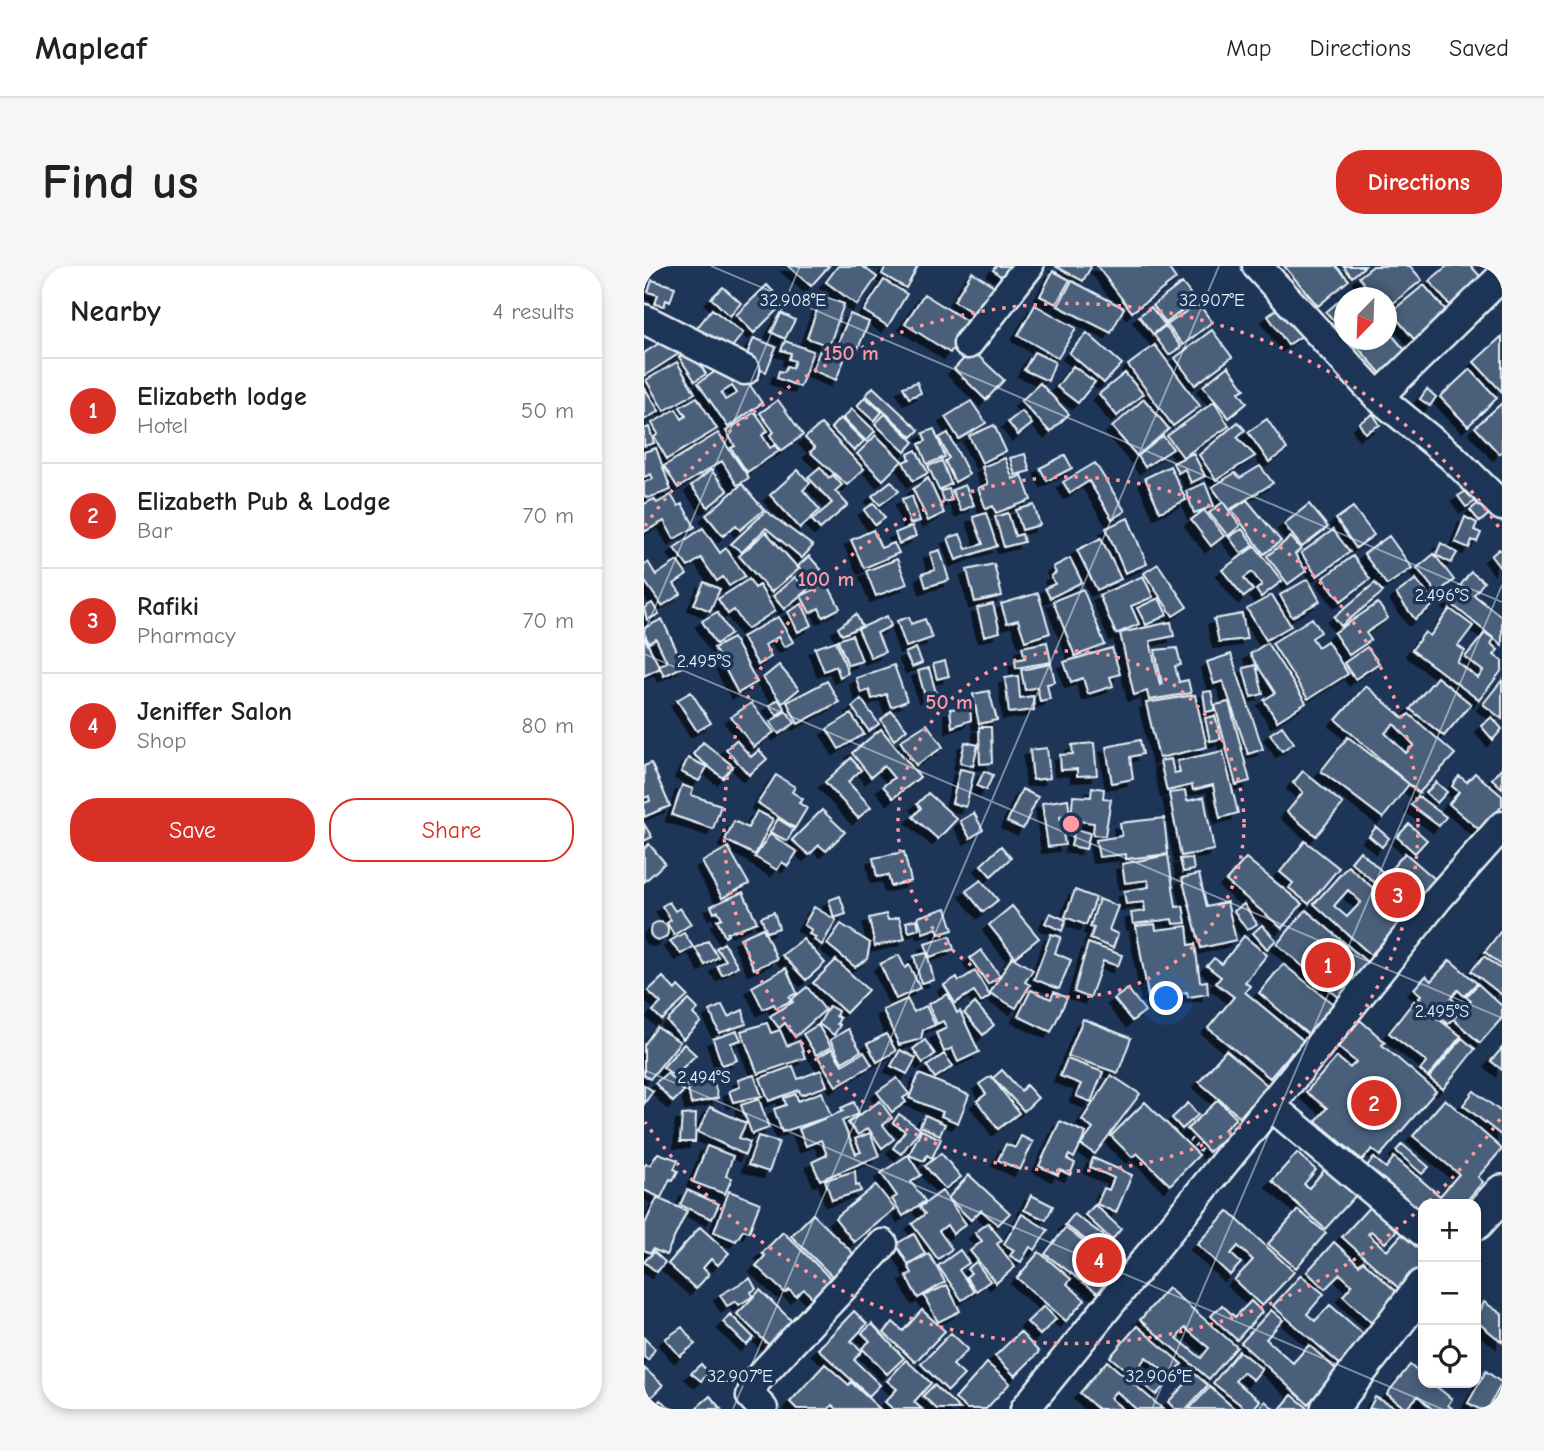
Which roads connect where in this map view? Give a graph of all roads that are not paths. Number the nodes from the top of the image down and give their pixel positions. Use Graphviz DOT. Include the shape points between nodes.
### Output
graph roads {
  1 [pos="1030,266"];
  2 [pos="1257,266"];
  3 [pos="1502,276"];
  4 [pos="644,320"];
  5 [pos="968,344"];
  6 [pos="745,370"];
  7 [pos="1378,397"];
  8 [pos="1502,506"];
  9 [pos="1502,826"];
  10 [pos="1271,1106"];
  11 [pos="1502,1193"];
  12 [pos="1481,1216"];
  13 [pos="1418,1227"];
  14 [pos="883,1244"];
  15 [pos="1418,1293"];
  16 [pos="763,1409"];
  17 [pos="1025,1409"];
  18 [pos="1329,1409"];
  1 -- 5 [label="street"];
  2 -- 7 [label="street"];
  3 -- 7 [label="street"];
  4 -- 6 [label="street"];
  7 -- 8 [label="street" via="1452,457"];
  9 -- 10 [label="street"];
  10 -- 13 [label="street"];
  10 -- 17 [label="street"];
  11 -- 12 [label="street"];
  14 -- 16 [label="street" via="755,1382 751,1396"];
  15 -- 18 [label="street"];
}
